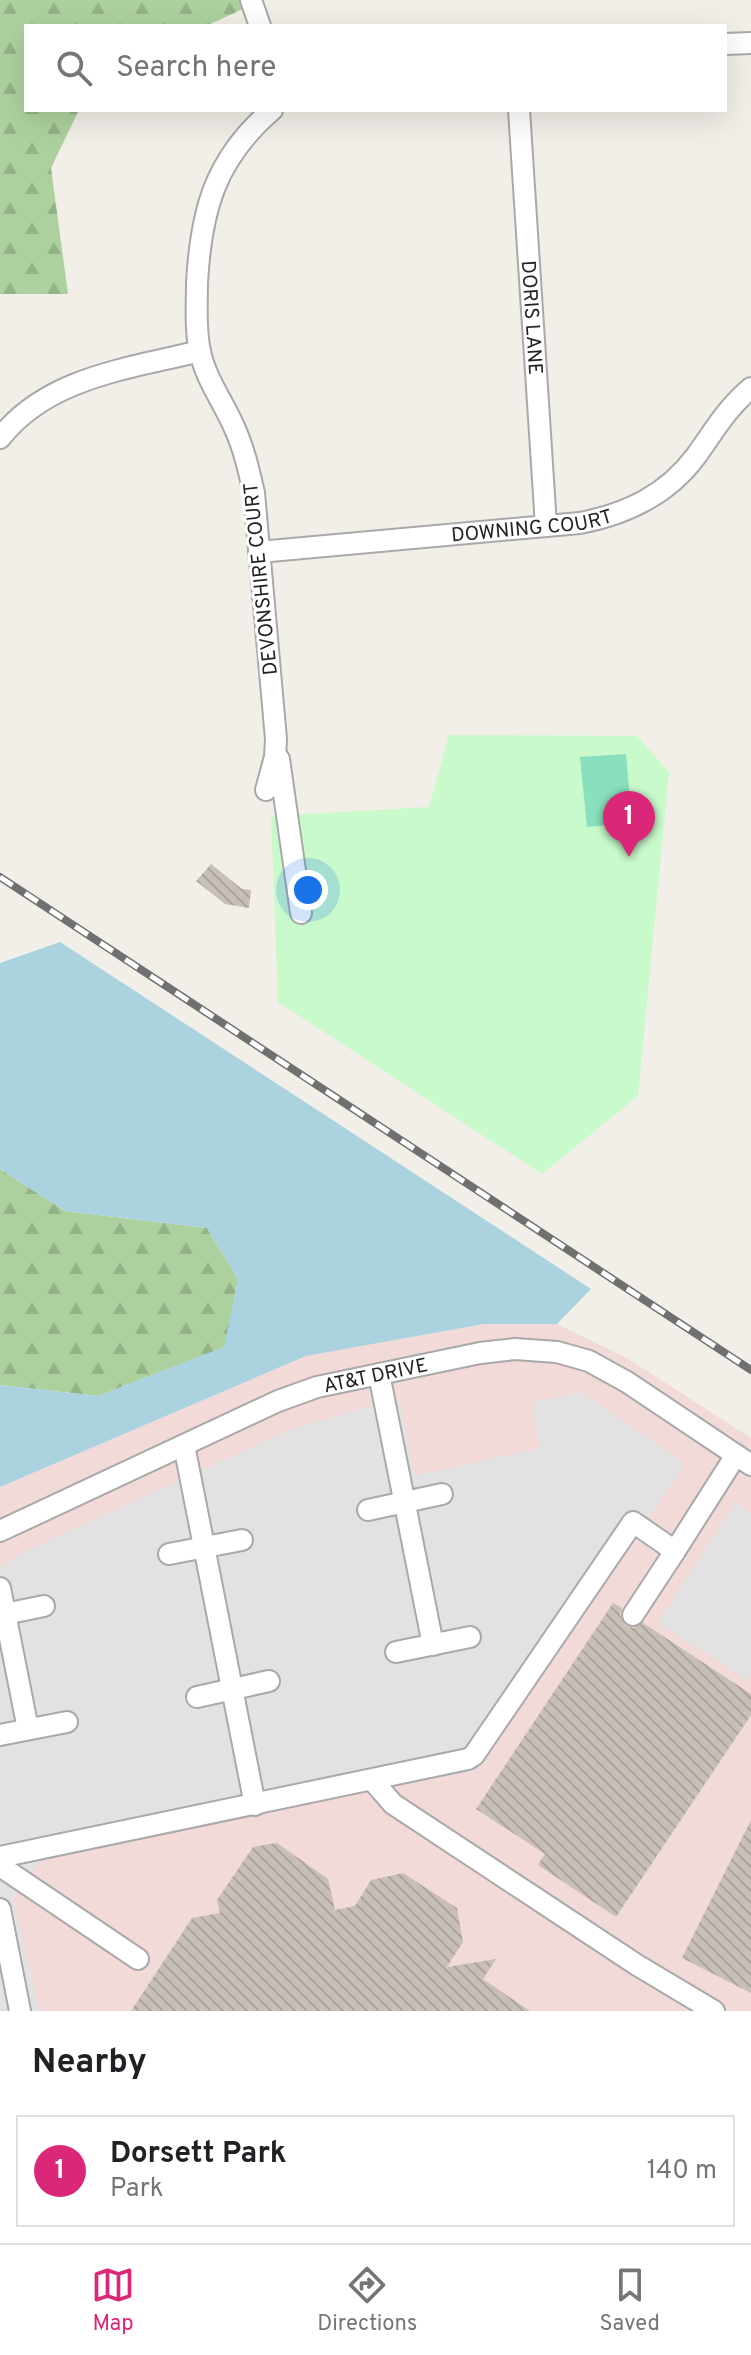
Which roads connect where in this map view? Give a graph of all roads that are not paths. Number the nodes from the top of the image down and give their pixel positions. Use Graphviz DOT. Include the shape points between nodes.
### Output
graph roads {
  1 [pos="251,0"];
  2 [pos="259,24"];
  3 [pos="751,43"];
  4 [pos="727,44"];
  5 [pos="270,112"];
  6 [pos="519,112"];
  7 [pos="200,351"];
  8 [pos="751,388"];
  9 [pos="0,438"];
  10 [pos="546,526"];
  11 [pos="259,552"];
  12 [pos="276,739"];
  13 [pos="266,790"];
  14 [pos="301,913"];
  15 [pos="379,1374"];
  16 [pos="184,1445"];
  17 [pos="744,1460"];
  18 [pos="442,1494"];
  19 [pos="404,1503"];
  20 [pos="368,1510"];
  21 [pos="0,1531"];
  22 [pos="242,1540"];
  23 [pos="204,1547"];
  24 [pos="675,1551"];
  25 [pos="169,1554"];
  26 [pos="0,1588"];
  27 [pos="44,1606"];
  28 [pos="3,1614"];
  29 [pos="633,1615"];
  30 [pos="470,1637"];
  31 [pos="433,1645"];
  32 [pos="396,1652"];
  33 [pos="269,1681"];
  34 [pos="232,1689"];
  35 [pos="197,1697"];
  36 [pos="67,1722"];
  37 [pos="28,1729"];
  38 [pos="0,1735"];
  39 [pos="373,1781"];
  40 [pos="255,1805"];
  41 [pos="0,1857"];
  42 [pos="0,1866"];
  43 [pos="0,1909"];
  44 [pos="138,1959"];
  45 [pos="20,2011"];
  46 [pos="714,2011"];
  1 -- 2 [label="street"];
  3 -- 4 [label="street"];
  5 -- 7 [label="street, DEVONSHIRE COURT" via="224,165 210,196 199,249"];
  6 -- 10 [label="street, DORIS LANE"];
  7 -- 9 [label="street" via="62,388 26,411"];
  7 -- 11 [label="street, DEVONSHIRE COURT" via="246,457"];
  8 -- 10 [label="street, DOWNING COURT" via="726,411 686,469 654,497 605,518"];
  10 -- 11 [label="street, DOWNING COURT"];
  11 -- 12 [label="street, DEVONSHIRE COURT"];
  12 -- 13 [label="street, DEVONSHIRE COURT"];
  12 -- 14 [label="street"];
  15 -- 16 [label="street, AT&T DRIVE" via="278,1401"];
  15 -- 17 [label="street, AT&T DRIVE" via="480,1353 557,1352 589,1361 627,1382"];
  15 -- 19 [label="street"];
  16 -- 21 [label="street, AT&T DRIVE"];
  16 -- 23 [label="street"];
  17 -- 24 [label="street"];
  18 -- 19 [label="street"];
  19 -- 20 [label="street"];
  19 -- 31 [label="street"];
  22 -- 23 [label="street"];
  23 -- 25 [label="street"];
  23 -- 34 [label="street"];
  24 -- 29 [label="street"];
  24 -- 39 [label="street" via="633,1522 474,1755"];
  26 -- 28 [label="street"];
  27 -- 28 [label="street"];
  28 -- 37 [label="street"];
  30 -- 31 [label="street"];
  31 -- 32 [label="street"];
  33 -- 34 [label="street"];
  34 -- 35 [label="street"];
  34 -- 40 [label="street"];
  36 -- 37 [label="street"];
  37 -- 38 [label="street"];
  39 -- 40 [label="street"];
  39 -- 46 [label="street" via="393,1804"];
  40 -- 41 [label="street"];
  42 -- 44 [label="street"];
  43 -- 45 [label="street"];
}
